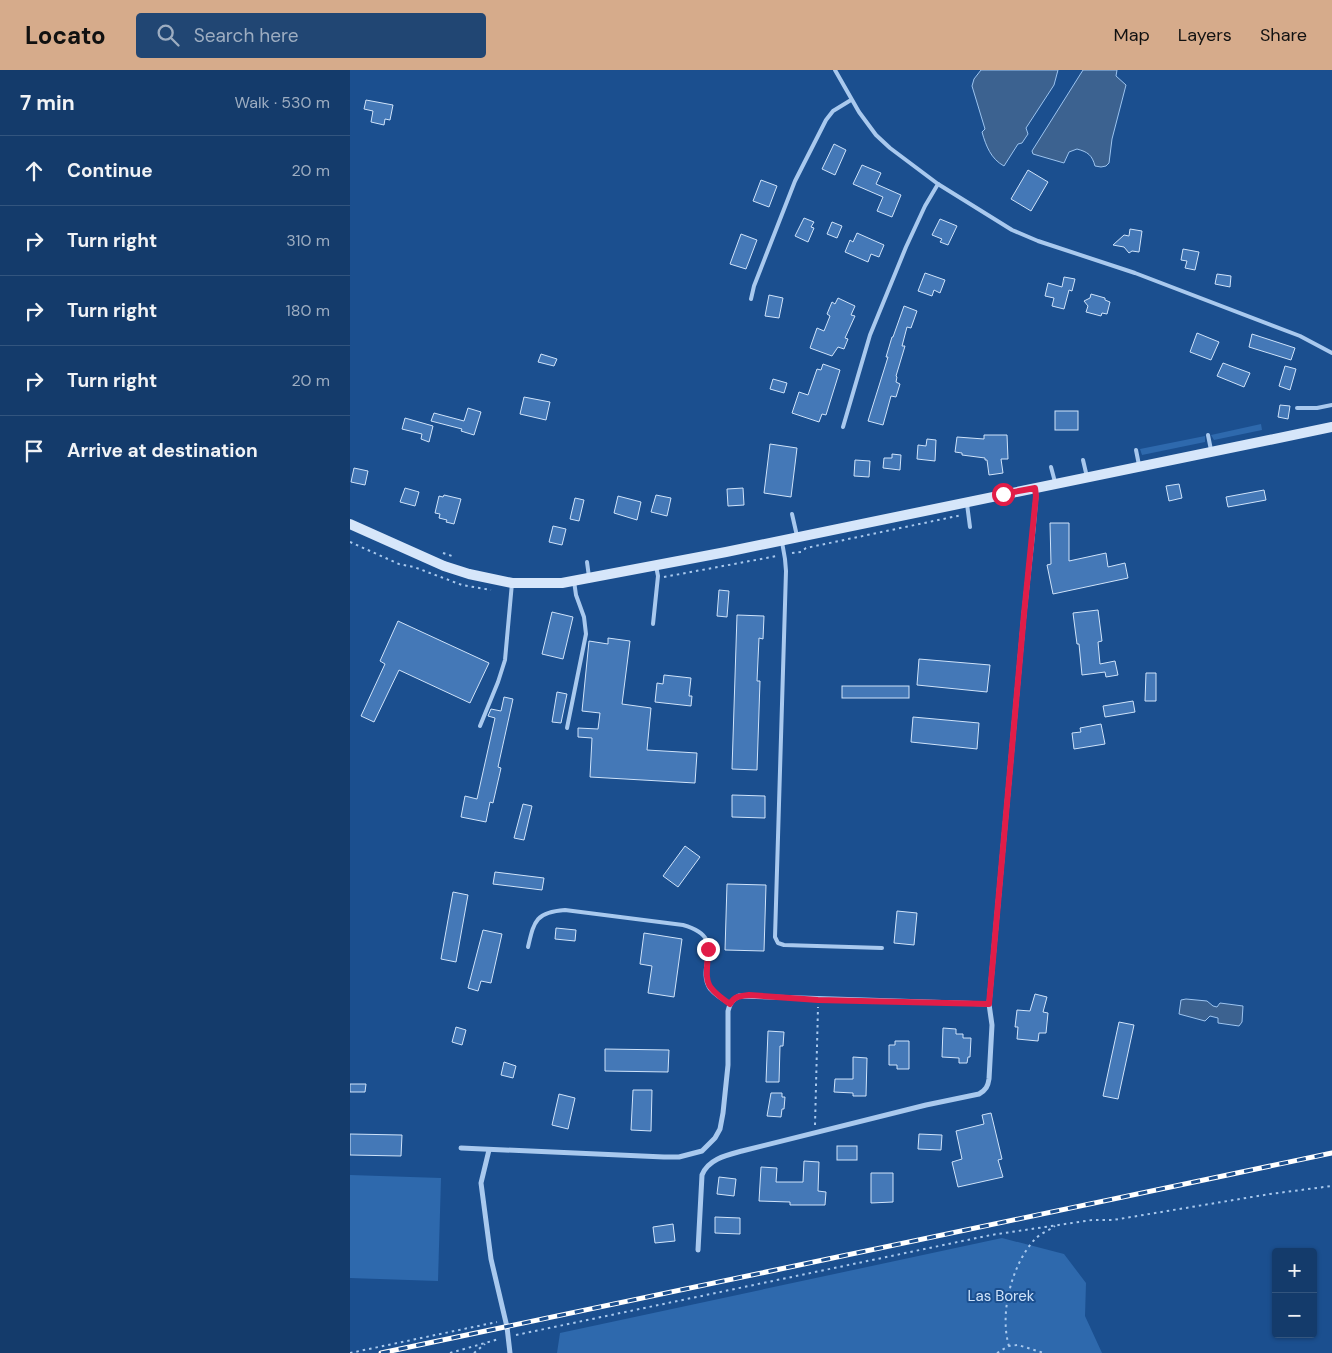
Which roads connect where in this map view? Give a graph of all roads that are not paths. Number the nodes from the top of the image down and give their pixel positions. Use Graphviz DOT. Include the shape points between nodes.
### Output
graph roads {
  1 [pos="835,70"];
  2 [pos="851,100"];
  3 [pos="938,184"];
  4 [pos="751,299"];
  5 [pos="1332,353"];
  6 [pos="1332,405"];
  7 [pos="1297,408"];
  8 [pos="843,427"];
  9 [pos="1332,427"];
  10 [pos="1208,435"];
  11 [pos="1136,450"];
  12 [pos="1212,452"];
  13 [pos="1083,460"];
  14 [pos="1140,466"];
  15 [pos="1051,467"];
  16 [pos="1087,477"];
  17 [pos="1055,484"];
  18 [pos="1035,488"];
  19 [pos="967,502"];
  20 [pos="792,514"];
  21 [pos="350,524"];
  22 [pos="970,527"];
  23 [pos="797,537"];
  24 [pos="782,540"];
  25 [pos="587,562"];
  26 [pos="656,565"];
  27 [pos="590,578"];
  28 [pos="574,581"];
  29 [pos="512,582"];
  30 [pos="653,624"];
  31 [pos="480,726"];
  32 [pos="567,728"];
  33 [pos="528,947"];
  34 [pos="882,948"];
  35 [pos="730,1004"];
  36 [pos="989,1004"];
  37 [pos="461,1148"];
  38 [pos="490,1150"];
  39 [pos="698,1250"];
  40 [pos="510,1353"];
  1 -- 2 [label="lane"];
  2 -- 3 [label="lane" via="876,135"];
  2 -- 4 [label="lane" via="833,111 826,120 795,180"];
  3 -- 5 [label="lane" via="1024,236 1134,273 1293,334"];
  3 -- 8 [label="lane" via="924,206 870,335"];
  6 -- 7 [label="lane"];
  9 -- 12 [label="main road"];
  10 -- 12 [label="lane"];
  11 -- 14 [label="lane"];
  12 -- 14 [label="main road"];
  13 -- 16 [label="lane"];
  14 -- 16 [label="main road"];
  15 -- 17 [label="lane"];
  16 -- 17 [label="main road"];
  17 -- 18 [label="main road"];
  18 -- 19 [label="main road"];
  18 -- 36 [label="street"];
  19 -- 22 [label="lane"];
  19 -- 23 [label="main road"];
  20 -- 23 [label="lane"];
  21 -- 29 [label="main road" via="452,569"];
  23 -- 24 [label="main road"];
  24 -- 26 [label="main road"];
  24 -- 34 [label="lane" via="786,571 775,937 784,945"];
  25 -- 27 [label="lane"];
  26 -- 27 [label="main road"];
  26 -- 30 [label="lane" via="658,576"];
  27 -- 28 [label="main road"];
  28 -- 29 [label="main road"];
  28 -- 32 [label="lane" via="586,634"];
  29 -- 31 [label="lane" via="505,660"];
  33 -- 35 [label="lane" via="534,923 553,911 694,928 707,940 710,990"];
  35 -- 36 [label="street" via="739,996 749,995"];
  35 -- 38 [label="street" via="723,1114 715,1138 702,1151 664,1157"];
  36 -- 39 [label="street" via="992,1025 989,1079 984,1091 715,1160 705,1168 702,1176"];
  37 -- 38 [label="street"];
  38 -- 40 [label="street" via="481,1183 491,1259"];
}
